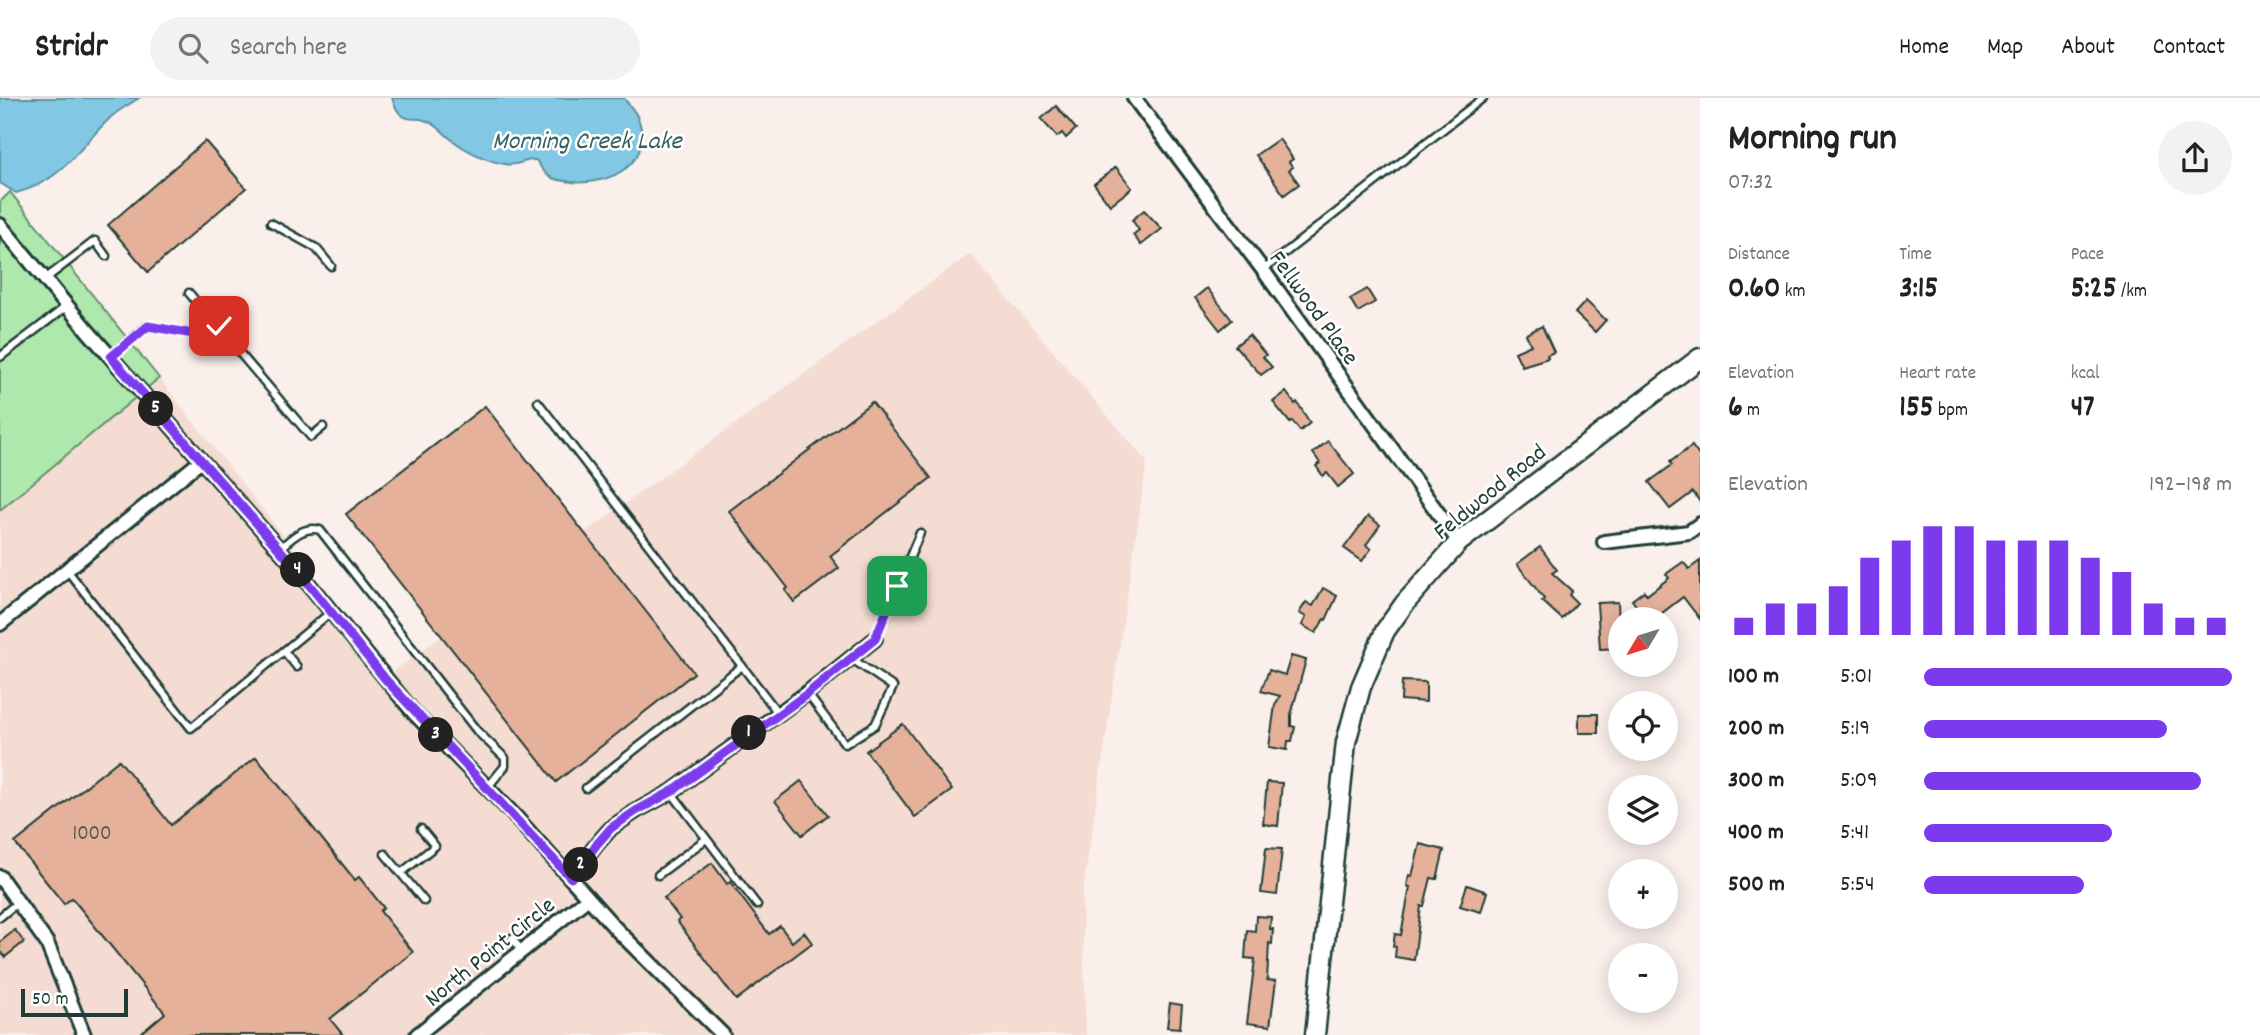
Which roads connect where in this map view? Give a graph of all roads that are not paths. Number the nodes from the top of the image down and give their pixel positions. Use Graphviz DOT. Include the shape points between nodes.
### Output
graph roads {
  1 [pos="1134,98"];
  2 [pos="1483,98"];
  3 [pos="271,223"];
  4 [pos="0,225"];
  5 [pos="106,256"];
  6 [pos="331,266"];
  7 [pos="1263,270"];
  8 [pos="45,279"];
  9 [pos="189,293"];
  10 [pos="67,306"];
  11 [pos="227,340"];
  12 [pos="0,357"];
  13 [pos="111,357"];
  14 [pos="1700,358"];
  15 [pos="538,402"];
  16 [pos="323,427"];
  17 [pos="201,461"];
  18 [pos="1700,523"];
  19 [pos="920,533"];
  20 [pos="1459,542"];
  21 [pos="1604,542"];
  22 [pos="279,549"];
  23 [pos="66,569"];
  24 [pos="331,612"];
  25 [pos="0,624"];
  26 [pos="875,639"];
  27 [pos="284,652"];
  28 [pos="852,659"];
  29 [pos="742,666"];
  30 [pos="297,667"];
  31 [pos="807,694"];
  32 [pos="778,713"];
  33 [pos="487,788"];
  34 [pos="586,788"];
  35 [pos="671,792"];
  36 [pos="421,829"];
  37 [pos="706,839"];
  38 [pos="385,854"];
  39 [pos="401,873"];
  40 [pos="658,875"];
  41 [pos="0,877"];
  42 [pos="571,878"];
  43 [pos="587,899"];
  44 [pos="424,901"];
  45 [pos="17,903"];
  46 [pos="757,905"];
  47 [pos="0,918"];
  48 [pos="512,938"];
  49 [pos="523,952"];
  50 [pos="478,970"];
  51 [pos="486,981"];
  52 [pos="84,1035"];
  53 [pos="417,1035"];
  54 [pos="723,1035"];
  55 [pos="1315,1035"];
  1 -- 7 [label="street, Fellwood Place"];
  2 -- 7 [label="lane"];
  3 -- 6 [label="lane" via="316,248"];
  4 -- 8 [label="street"];
  5 -- 8 [label="lane" via="95,241"];
  7 -- 20 [label="street, Fellwood Place"];
  8 -- 10 [label="street"];
  9 -- 11 [label="lane"];
  10 -- 12 [label="lane"];
  10 -- 13 [label="street"];
  11 -- 13 [label="lane" via="148,326"];
  11 -- 16 [label="lane" via="311,437"];
  13 -- 17 [label="street"];
  14 -- 20 [label="street, Feldwood Road"];
  15 -- 29 [label="lane"];
  17 -- 22 [label="street"];
  17 -- 23 [label="street"];
  18 -- 21 [label="street" via="1689,532"];
  19 -- 26 [label="lane"];
  20 -- 55 [label="street, Feldwood Road" via="1385,631 1361,687 1346,742"];
  22 -- 24 [label="street"];
  22 -- 33 [label="lane" via="301,532 320,530 477,731 505,758 505,766"];
  23 -- 25 [label="street"];
  23 -- 27 [label="lane" via="191,728"];
  24 -- 27 [label="lane"];
  24 -- 33 [label="street" via="407,705"];
  26 -- 28 [label="street"];
  27 -- 30 [label="lane"];
  28 -- 31 [label="street"];
  28 -- 31 [label="lane" via="893,687 875,725 845,744"];
  29 -- 32 [label="lane"];
  29 -- 34 [label="lane"];
  31 -- 32 [label="street"];
  32 -- 35 [label="street"];
  33 -- 42 [label="street"];
  35 -- 37 [label="lane"];
  35 -- 42 [label="street" via="611,828"];
  36 -- 39 [label="lane" via="435,846"];
  37 -- 40 [label="lane"];
  37 -- 46 [label="lane"];
  38 -- 39 [label="lane"];
  39 -- 44 [label="lane"];
  41 -- 45 [label="street"];
  42 -- 43 [label="street"];
  43 -- 49 [label="street, North Point Circle"];
  43 -- 54 [label="street"];
  45 -- 47 [label="lane"];
  45 -- 52 [label="street" via="47,943"];
  48 -- 49 [label="lane"];
  49 -- 51 [label="street, North Point Circle"];
  50 -- 51 [label="lane"];
  51 -- 53 [label="street, North Point Circle"];
}
